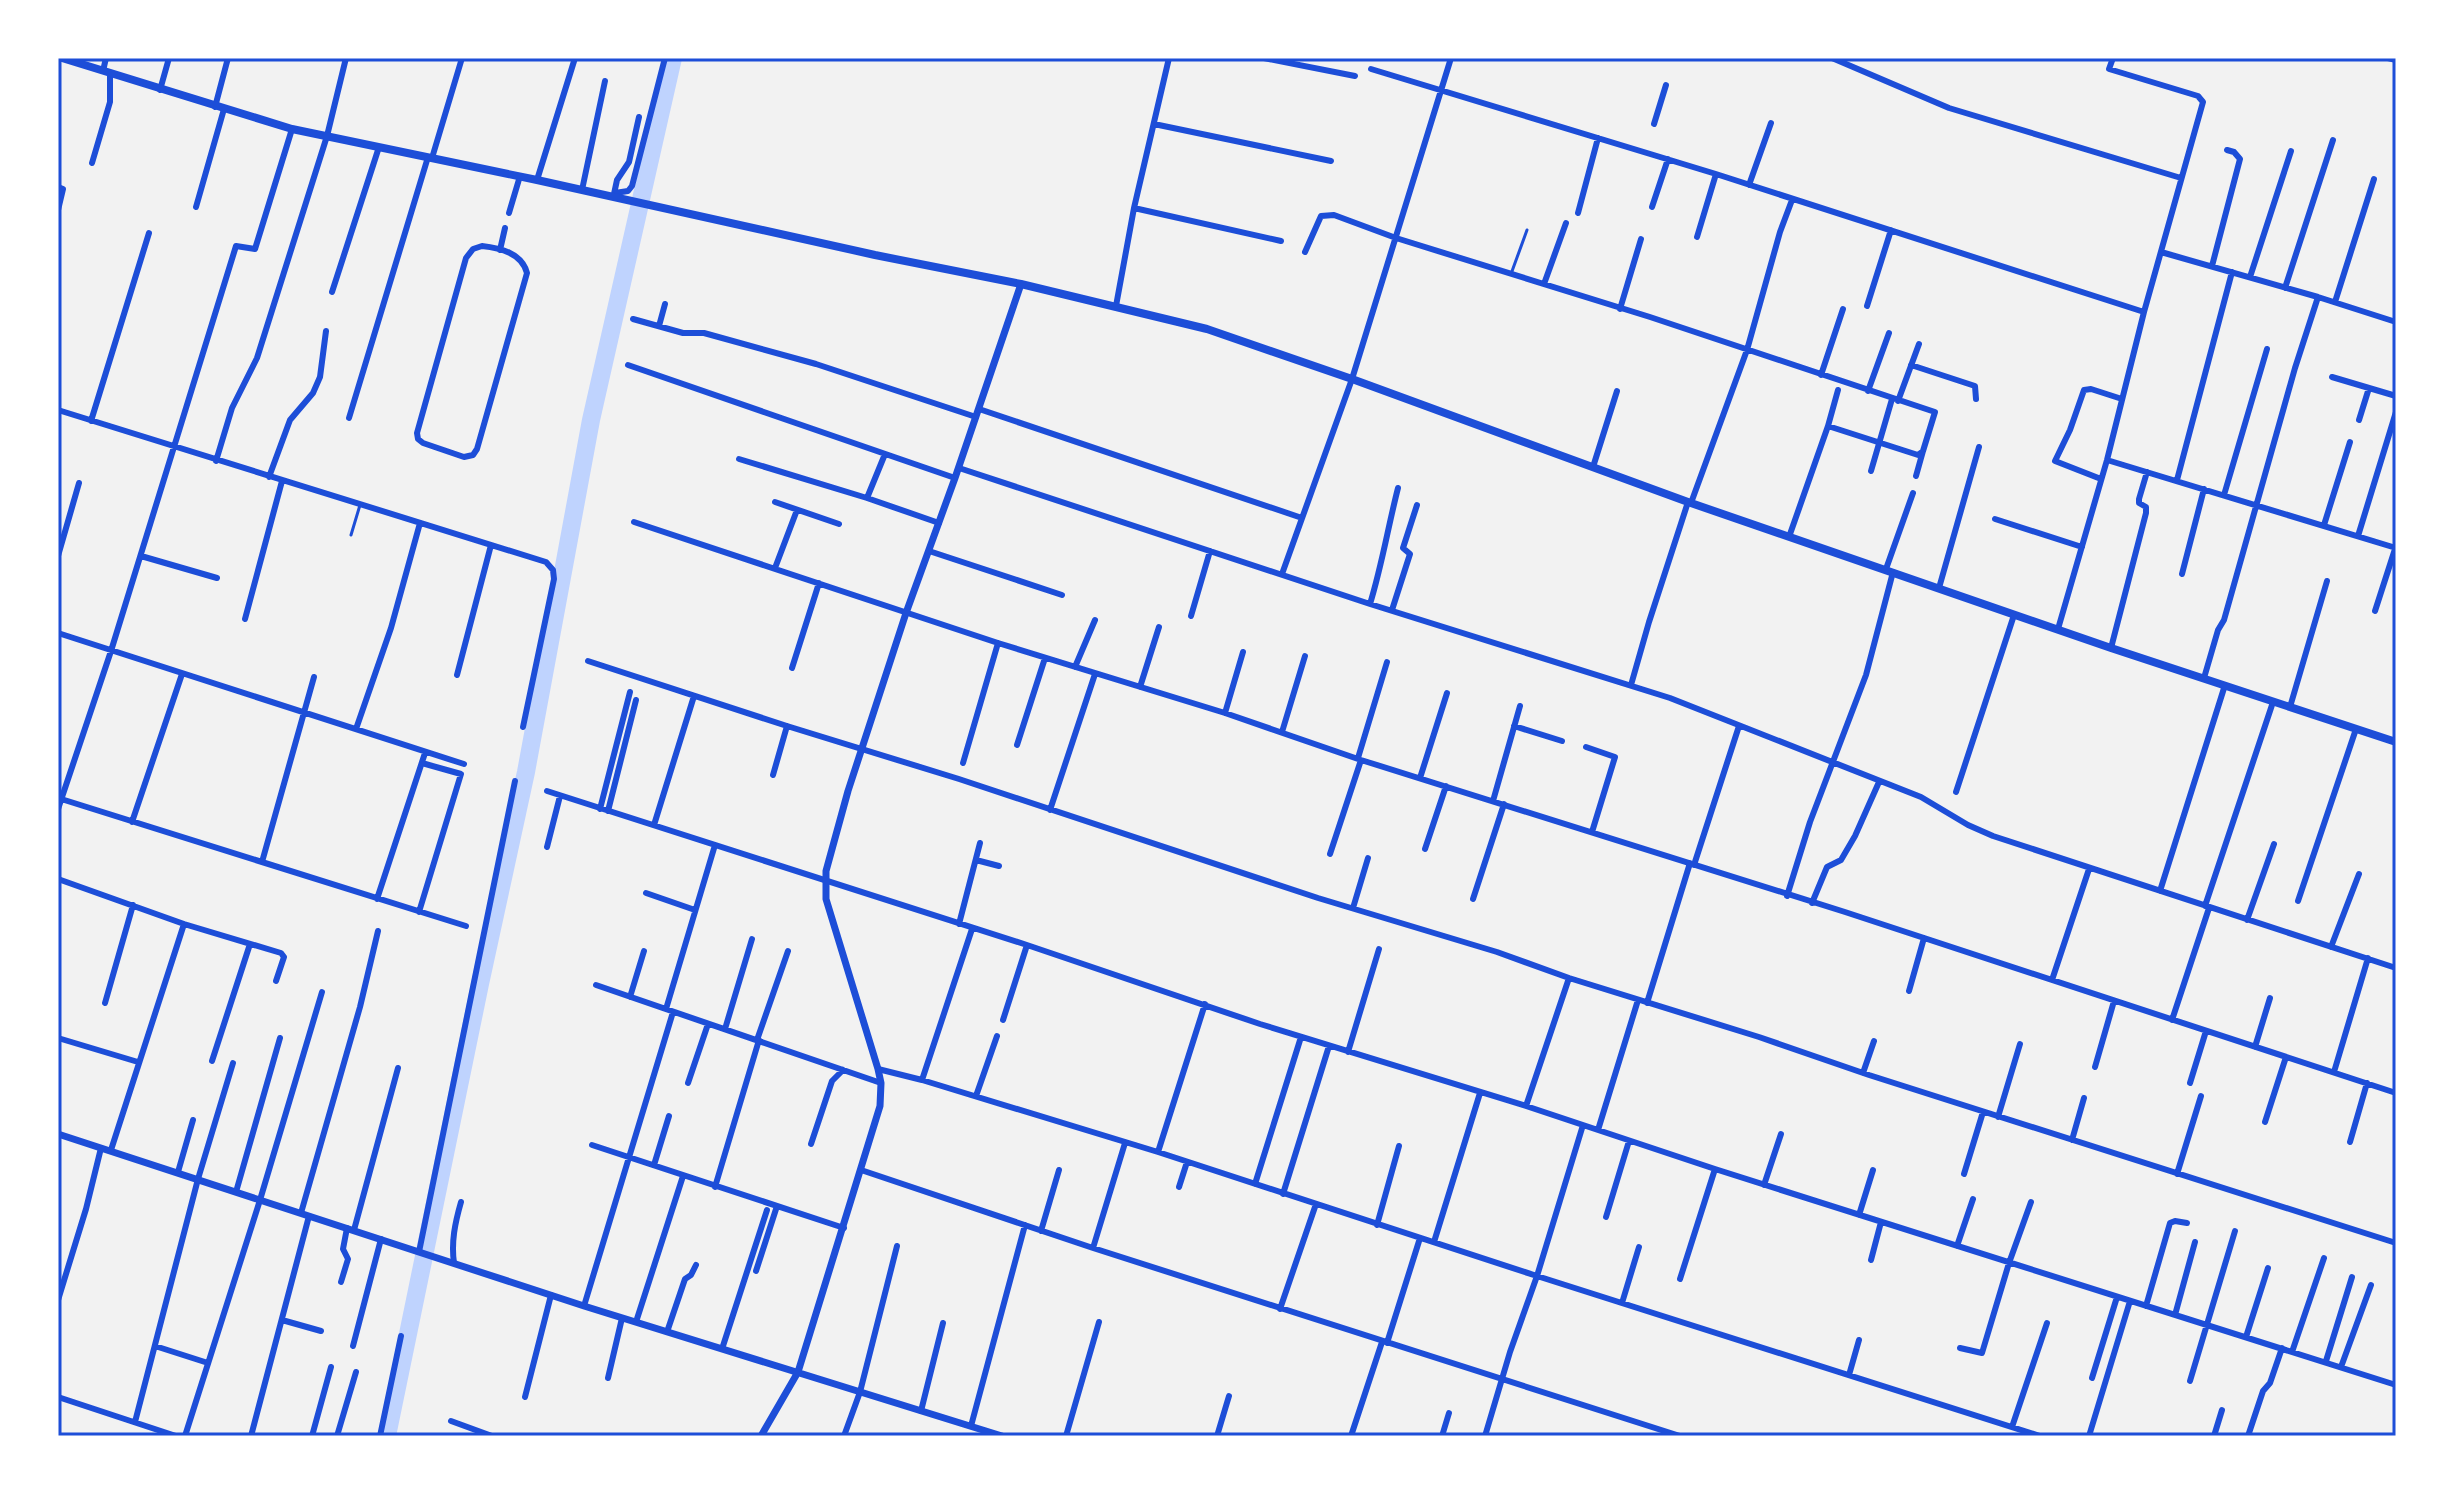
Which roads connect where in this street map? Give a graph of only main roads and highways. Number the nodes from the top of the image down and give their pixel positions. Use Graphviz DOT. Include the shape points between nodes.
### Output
graph roads {
  1 [pos="62,58"];
  2 [pos="2396,742"];
  1 -- 2 [label="main road" via="292,129 1021,284 1239,339 1690,503"];
}
